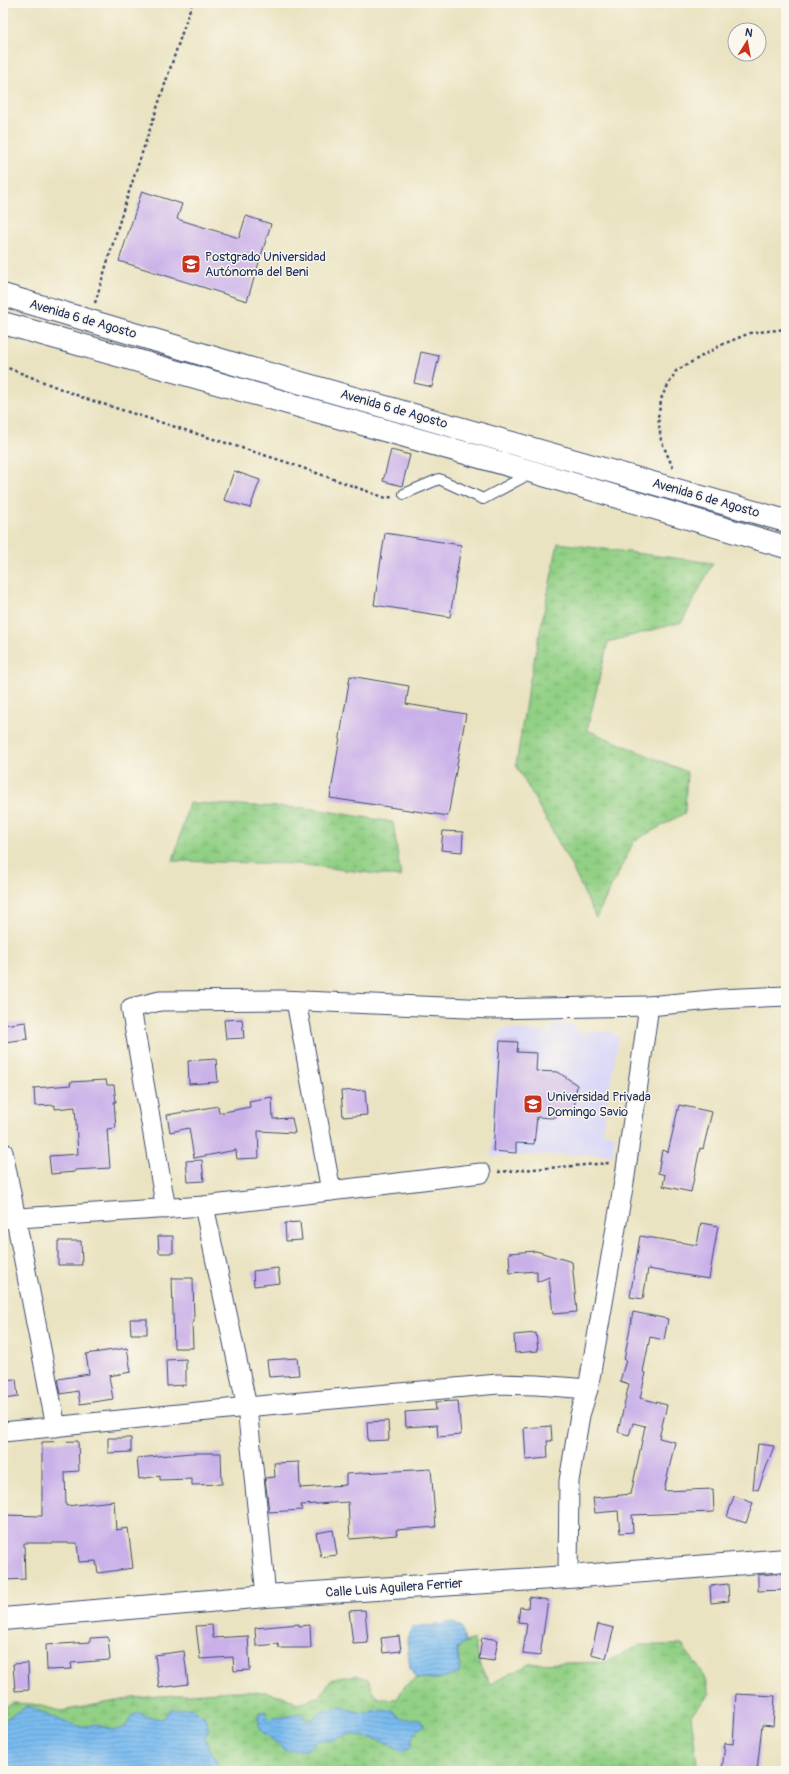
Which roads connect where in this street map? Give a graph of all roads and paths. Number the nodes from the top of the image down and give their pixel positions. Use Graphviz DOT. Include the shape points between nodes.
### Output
graph roads {
  1 [pos="192,3"];
  2 [pos="3,295"];
  3 [pos="90,321"];
  4 [pos="3,323"];
  5 [pos="786,329"];
  6 [pos="3,366"];
  7 [pos="245,367"];
  8 [pos="239,389"];
  9 [pos="405,413"];
  10 [pos="399,434"];
  11 [pos="537,462"];
  12 [pos="681,490"];
  13 [pos="404,494"];
  14 [pos="786,521"];
  15 [pos="786,547"];
  16 [pos="786,996"];
  17 [pos="296,1000"];
  18 [pos="649,1006"];
  19 [pos="3,1152"];
  20 [pos="627,1162"];
  21 [pos="481,1173"];
  22 [pos="331,1191"];
  23 [pos="204,1206"];
  24 [pos="166,1209"];
  25 [pos="9,1218"];
  26 [pos="588,1389"];
  27 [pos="247,1407"];
  28 [pos="56,1427"];
  29 [pos="3,1432"];
  30 [pos="786,1560"];
  31 [pos="568,1576"];
  32 [pos="266,1596"];
  33 [pos="3,1619"];
  1 -- 3 [label="path" via="124,207"];
  2 -- 3 [label="street, Avenida 6 de Agosto"];
  3 -- 7 [label="street, Avenida 6 de Agosto"];
  4 -- 8 [label="street, Avenida 6 de Agosto"];
  5 -- 12 [label="path" via="750,333 721,345 676,370 662,396 658,417 661,440"];
  6 -- 13 [label="path" via="84,398 286,462 386,498"];
  7 -- 8 [label="street"];
  7 -- 9 [label="street, Avenida 6 de Agosto"];
  8 -- 10 [label="street, Avenida 6 de Agosto"];
  9 -- 10 [label="street"];
  9 -- 11 [label="street, Avenida 6 de Agosto"];
  10 -- 11 [label="street, Avenida 6 de Agosto"];
  11 -- 12 [label="street, Avenida 6 de Agosto"];
  11 -- 13 [label="lane" via="483,499 439,479"];
  11 -- 15 [label="street, Avenida 6 de Agosto"];
  12 -- 14 [label="street, Avenida 6 de Agosto"];
  16 -- 18 [label="street"];
  17 -- 18 [label="street" via="490,1009"];
  17 -- 22 [label="street"];
  17 -- 24 [label="street" via="160,1001 131,1008"];
  18 -- 20 [label="street"];
  19 -- 25 [label="street"];
  20 -- 21 [label="path"];
  20 -- 26 [label="street"];
  21 -- 22 [label="street"];
  22 -- 23 [label="street"];
  23 -- 24 [label="street"];
  23 -- 27 [label="street"];
  24 -- 25 [label="street"];
  25 -- 28 [label="street"];
  26 -- 27 [label="street" via="498,1384"];
  26 -- 31 [label="street" via="580,1415 569,1480"];
  27 -- 28 [label="street"];
  27 -- 32 [label="street"];
  28 -- 29 [label="street"];
  30 -- 31 [label="street, Calle Luis Aguilera Ferrier"];
  31 -- 32 [label="street, Calle Luis Aguilera Ferrier"];
  32 -- 33 [label="street, Calle Luis Aguilera Ferrier"];
}
